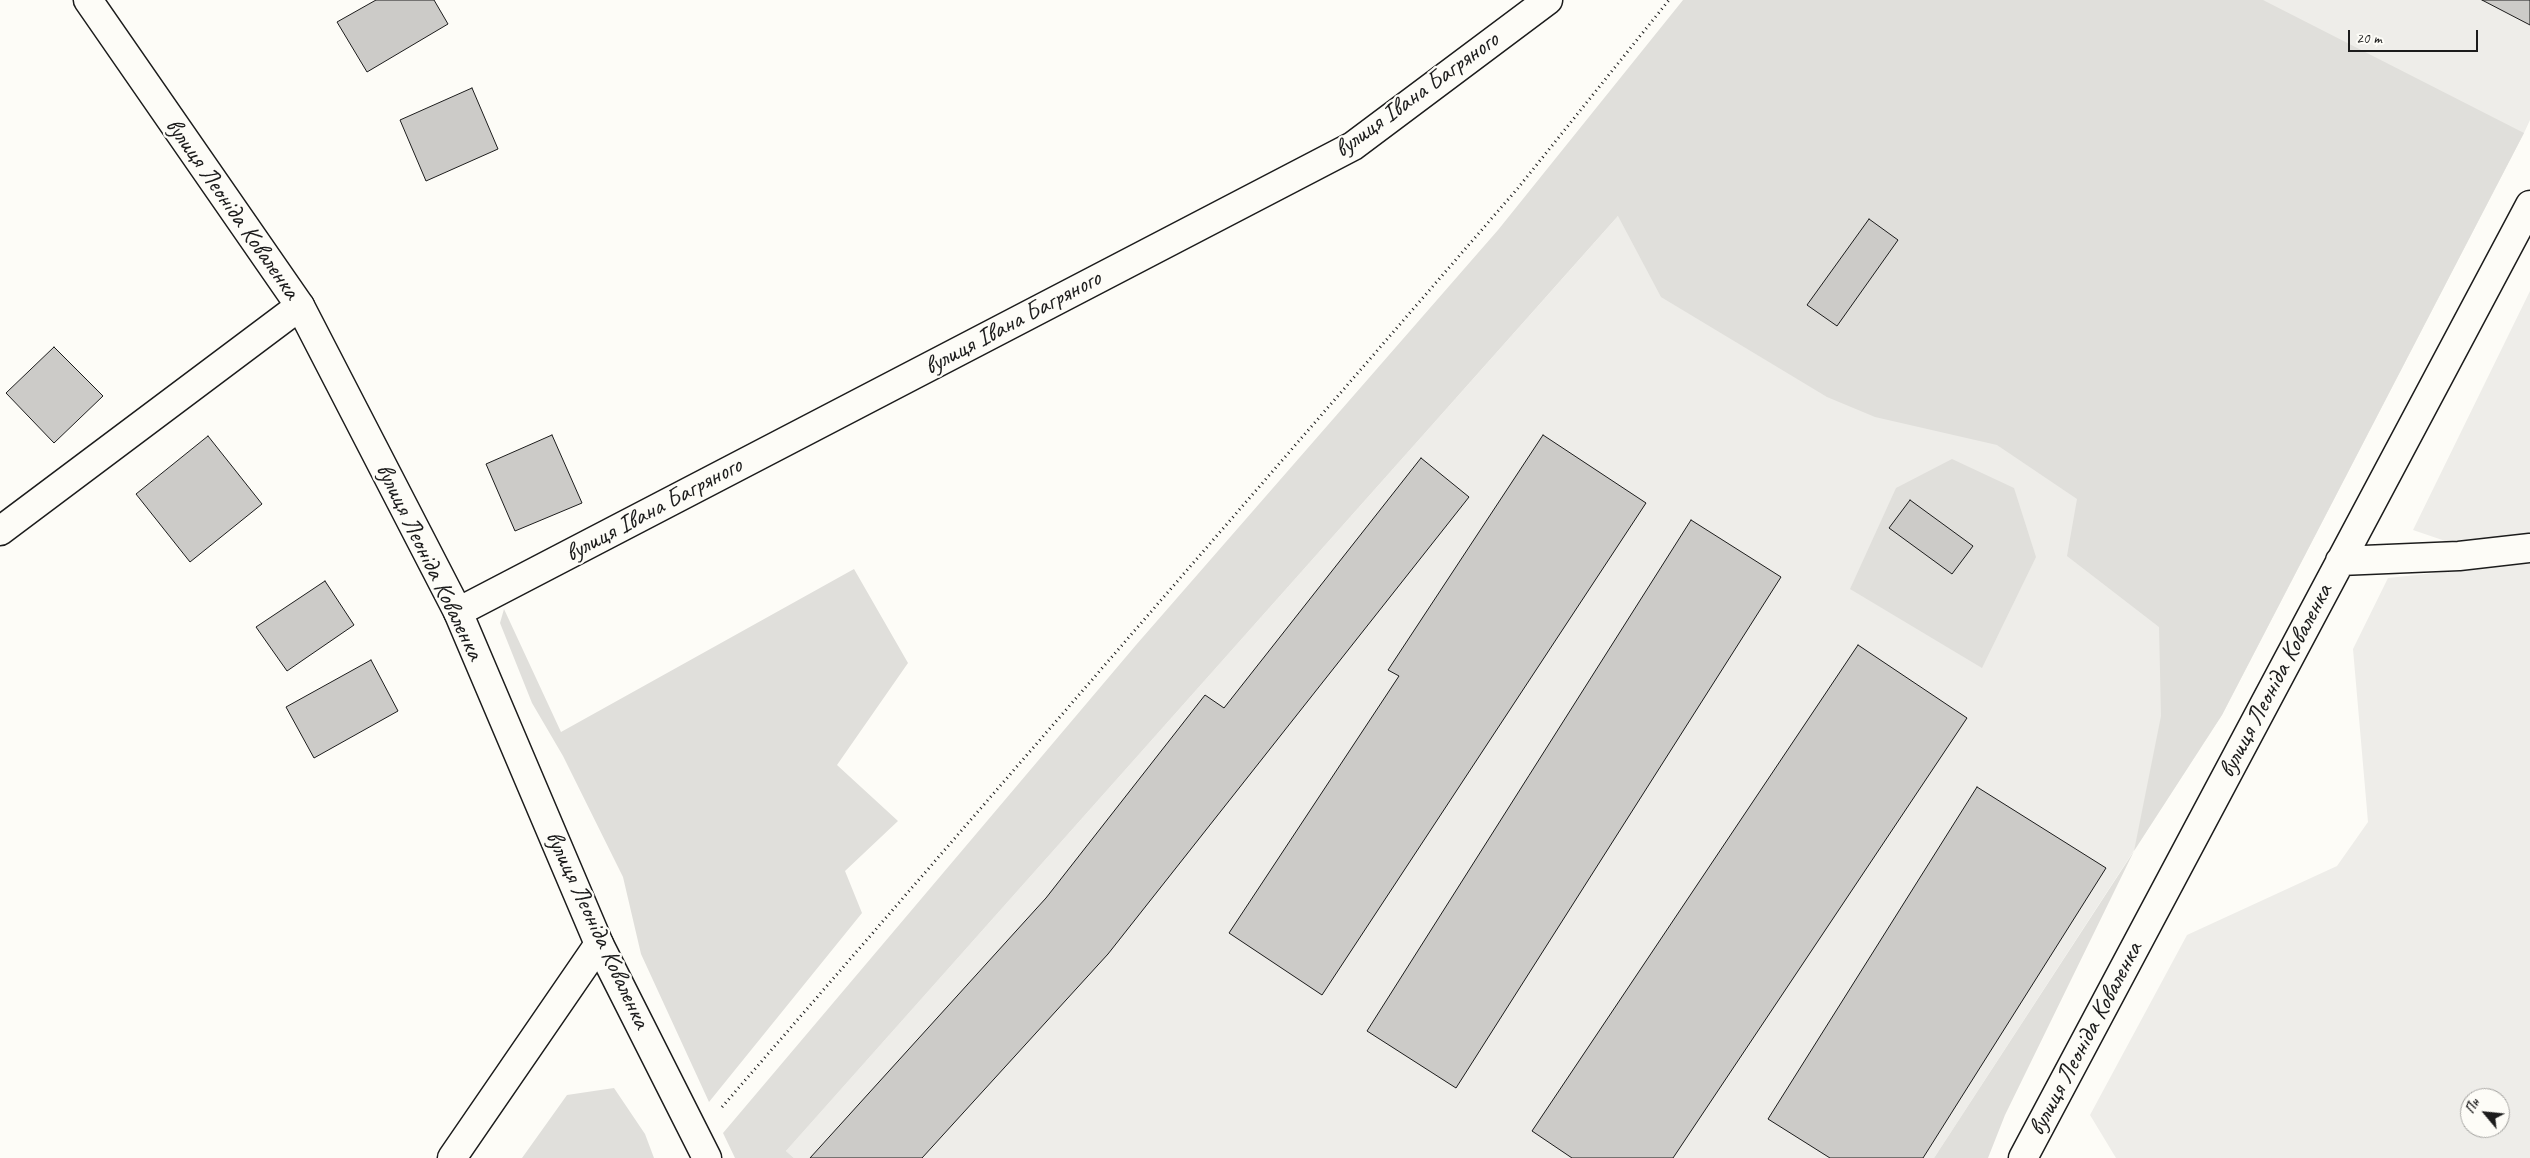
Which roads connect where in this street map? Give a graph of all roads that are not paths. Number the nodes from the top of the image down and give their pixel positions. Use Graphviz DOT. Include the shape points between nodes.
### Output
graph roads {
  1 [pos="88,0"];
  2 [pos="1548,0"];
  3 [pos="2530,205"];
  4 [pos="300,306"];
  5 [pos="0,532"];
  6 [pos="2530,548"];
  7 [pos="2340,561"];
  8 [pos="458,612"];
  9 [pos="599,944"];
  10 [pos="702,1147"];
  11 [pos="452,1158"];
  12 [pos="2023,1158"];
  1 -- 4 [label="street, вулиця Леоніда Коваленка"];
  2 -- 8 [label="street, вулиця Івана Багряного" via="1353,146"];
  3 -- 7 [label="street, вулиця Леоніда Коваленка"];
  4 -- 5 [label="street"];
  4 -- 8 [label="street, вулиця Леоніда Коваленка"];
  6 -- 7 [label="street" via="2459,556"];
  7 -- 12 [label="street, вулиця Леоніда Коваленка"];
  8 -- 9 [label="street, вулиця Леоніда Коваленка"];
  9 -- 10 [label="street, вулиця Леоніда Коваленка"];
  9 -- 11 [label="street"];
}
